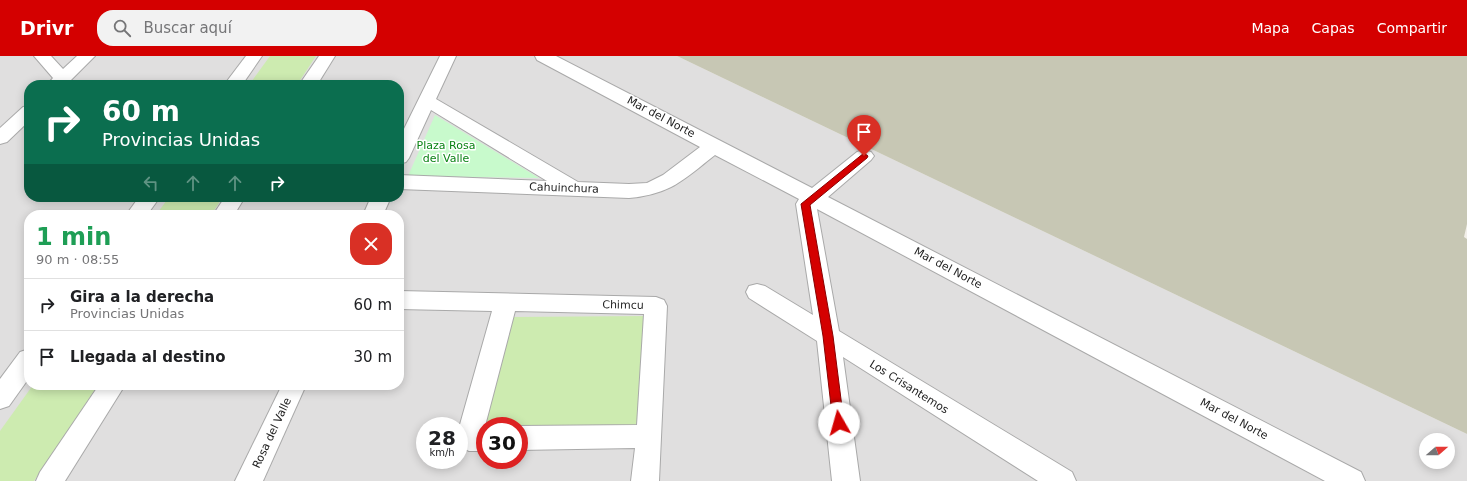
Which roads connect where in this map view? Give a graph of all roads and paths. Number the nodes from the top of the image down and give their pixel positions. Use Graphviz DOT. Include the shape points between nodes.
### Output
graph roads {
  1 [pos="42,56"];
  2 [pos="88,56"];
  3 [pos="254,56"];
  4 [pos="327,56"];
  5 [pos="448,56"];
  6 [pos="543,56"];
  7 [pos="59,80"];
  8 [pos="62,80"];
  9 [pos="237,80"];
  10 [pos="311,80"];
  11 [pos="426,100"];
  12 [pos="24,116"];
  13 [pos="0,138"];
  14 [pos="715,145"];
  15 [pos="404,147"];
  16 [pos="864,156"];
  17 [pos="404,182"];
  18 [pos="575,189"];
  19 [pos="814,198"];
  20 [pos="146,202"];
  21 [pos="140,210"];
  22 [pos="756,292"];
  23 [pos="404,300"];
  24 [pos="506,302"];
  25 [pos="828,336"];
  26 [pos="24,366"];
  27 [pos="110,390"];
  28 [pos="292,390"];
  29 [pos="0,398"];
  30 [pos="649,436"];
  31 [pos="528,438"];
  32 [pos="476,439"];
  33 [pos="1031,470"];
  34 [pos="50,481"];
  35 [pos="249,481"];
  36 [pos="645,481"];
  37 [pos="846,481"];
  38 [pos="1062,481"];
  39 [pos="1351,481"];
  1 -- 7 [label="street"];
  2 -- 8 [label="street"];
  3 -- 9 [label="street"];
  4 -- 10 [label="street"];
  5 -- 11 [label="street"];
  6 -- 14 [label="street, Mar del Norte"];
  11 -- 15 [label="street"];
  11 -- 18 [label="street"];
  12 -- 13 [label="street"];
  14 -- 18 [label="street, Cahuinchura" via="670,180 650,189"];
  14 -- 19 [label="street, Mar del Norte"];
  16 -- 19 [label="street"];
  17 -- 18 [label="street, Cahuinchura"];
  19 -- 25 [label="street" via="806,204"];
  19 -- 39 [label="street, Mar del Norte"];
  20 -- 21 [label="street"];
  22 -- 25 [label="street, Los Crisantemos"];
  23 -- 24 [label="street, Chimcu"];
  24 -- 30 [label="street, Chimcu" via="656,306"];
  24 -- 32 [label="street" via="469,439"];
  25 -- 33 [label="street, Los Crisantemos"];
  25 -- 37 [label="street"];
  26 -- 29 [label="street"];
  27 -- 34 [label="street"];
  28 -- 35 [label="street, Rosa del Valle"];
  30 -- 31 [label="street"];
  30 -- 36 [label="street, Chimcu"];
  33 -- 38 [label="street, Los Crisantemos"];
}
